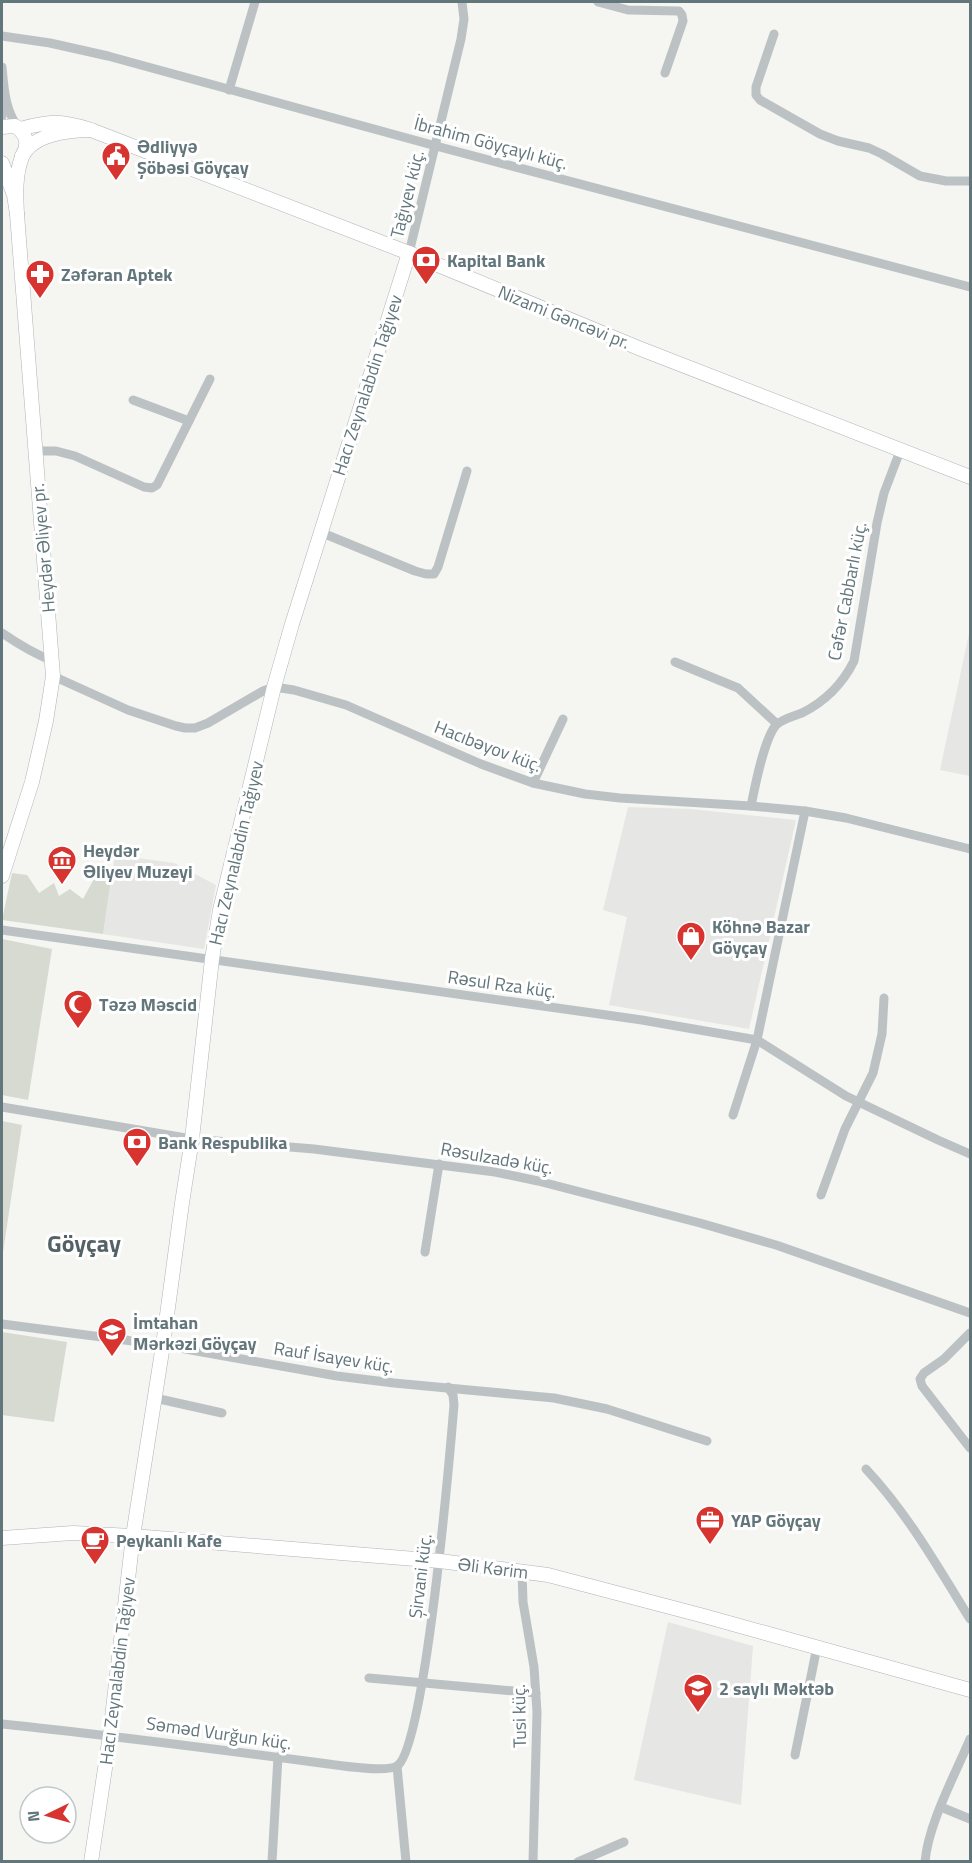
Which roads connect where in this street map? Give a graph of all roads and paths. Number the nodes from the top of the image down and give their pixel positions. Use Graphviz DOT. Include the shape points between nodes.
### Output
graph roads {
  1 [pos="255,2"];
  2 [pos="463,2"];
  3 [pos="598,2"];
  4 [pos="774,34"];
  5 [pos="2,36"];
  6 [pos="2,67"];
  7 [pos="665,73"];
  8 [pos="229,90"];
  9 [pos="4,91"];
  10 [pos="2,116"];
  11 [pos="2,127"];
  12 [pos="20,129"];
  13 [pos="91,130"];
  14 [pos="436,146"];
  15 [pos="23,155"];
  16 [pos="2,162"];
  17 [pos="970,181"];
  18 [pos="17,214"];
  19 [pos="409,254"];
  20 [pos="970,286"];
  21 [pos="210,379"];
  22 [pos="133,400"];
  23 [pos="189,421"];
  24 [pos="900,451"];
  25 [pos="35,452"];
  26 [pos="466,471"];
  27 [pos="970,477"];
  28 [pos="320,532"];
  29 [pos="2,633"];
  30 [pos="53,661"];
  31 [pos="675,662"];
  32 [pos="53,676"];
  33 [pos="274,687"];
  34 [pos="562,719"];
  35 [pos="777,724"];
  36 [pos="533,783"];
  37 [pos="751,806"];
  38 [pos="805,811"];
  39 [pos="970,849"];
  40 [pos="2,876"];
  41 [pos="2,930"];
  42 [pos="212,959"];
  43 [pos="884,998"];
  44 [pos="757,1040"];
  45 [pos="860,1102"];
  46 [pos="2,1107"];
  47 [pos="734,1116"];
  48 [pos="192,1139"];
  49 [pos="970,1155"];
  50 [pos="439,1164"];
  51 [pos="821,1195"];
  52 [pos="425,1252"];
  53 [pos="970,1313"];
  54 [pos="2,1324"];
  55 [pos="970,1333"];
  56 [pos="164,1345"];
  57 [pos="448,1387"];
  58 [pos="155,1398"];
  59 [pos="222,1413"];
  60 [pos="707,1441"];
  61 [pos="970,1448"];
  62 [pos="866,1469"];
  63 [pos="133,1536"];
  64 [pos="2,1538"];
  65 [pos="440,1561"];
  66 [pos="522,1570"];
  67 [pos="970,1619"];
  68 [pos="817,1647"];
  69 [pos="369,1678"];
  70 [pos="422,1683"];
  71 [pos="970,1688"];
  72 [pos="536,1694"];
  73 [pos="2,1724"];
  74 [pos="110,1735"];
  75 [pos="970,1739"];
  76 [pos="795,1755"];
  77 [pos="278,1757"];
  78 [pos="397,1766"];
  79 [pos="942,1807"];
  80 [pos="970,1819"];
  81 [pos="624,1842"];
  82 [pos="91,1862"];
  83 [pos="272,1862"];
  84 [pos="406,1862"];
  85 [pos="533,1862"];
  86 [pos="578,1862"];
  87 [pos="925,1862"];
  1 -- 8 [label="street"];
  2 -- 14 [label="street, Tağıyev küç." via="461,39"];
  3 -- 7 [label="street" via="634,11 679,11 683,21"];
  4 -- 17 [label="street" via="756,87 760,100 820,134 869,148 920,176"];
  5 -- 8 [label="street, İbrahim Göyçaylı küç." via="108,56"];
  6 -- 9 [label="street"];
  8 -- 14 [label="street, İbrahim Göyçaylı küç."];
  9 -- 10 [label="street"];
  9 -- 12 [label="street" via="9,111"];
  11 -- 12 [label="main road, Nizami Gəncəvi pr."];
  12 -- 13 [label="main road, Nizami Gəncəvi pr." via="53,122"];
  12 -- 15 [label="main road" via="26,139"];
  13 -- 15 [label="main road" via="53,134"];
  13 -- 19 [label="main road, Nizami Gəncəvi pr."];
  14 -- 19 [label="street, Tağıyev küç."];
  14 -- 20 [label="street, İbrahim Göyçaylı küç."];
  15 -- 16 [label="main road"];
  15 -- 18 [label="main road" via="16,188"];
  16 -- 18 [label="main road"];
  18 -- 25 [label="main road, Heydər Əliyev pr."];
  19 -- 24 [label="main road, Nizami Gəncəvi pr."];
  19 -- 28 [label="main road, Hacı Zeynalabdin Tağıyev"];
  21 -- 23 [label="street"];
  22 -- 23 [label="street"];
  23 -- 25 [label="street" via="152,488 75,456 56,451"];
  24 -- 27 [label="main road, Nizami Gəncəvi pr."];
  24 -- 35 [label="street, Cəfər Cabbarlı küç." via="877,523 854,661 841,683 824,700"];
  25 -- 30 [label="main road, Heydər Əliyev pr."];
  26 -- 28 [label="street" via="434,574 415,571"];
  28 -- 33 [label="main road, Hacı Zeynalabdin Tağıyev"];
  29 -- 30 [label="street"];
  30 -- 32 [label="main road, Heydər Əliyev pr."];
  31 -- 35 [label="street" via="738,688"];
  32 -- 33 [label="street" via="128,710 185,728 208,723"];
  32 -- 40 [label="main road, Heydər Əliyev pr." via="32,782"];
  33 -- 36 [label="street, Hacıbəyov küç." via="346,705"];
  33 -- 42 [label="main road, Hacı Zeynalabdin Tağıyev" via="220,910"];
  34 -- 36 [label="street"];
  35 -- 37 [label="street" via="759,769"];
  36 -- 37 [label="street, Hacıbəyov küç." via="620,798"];
  37 -- 38 [label="street, Hacıbəyov küç."];
  38 -- 39 [label="street, Hacıbəyov küç."];
  38 -- 44 [label="street"];
  41 -- 42 [label="street, Rəsul Rza küç."];
  42 -- 44 [label="street, Rəsul Rza küç."];
  42 -- 48 [label="main road, Hacı Zeynalabdin Tağıyev"];
  43 -- 45 [label="street" via="882,1034 873,1073"];
  44 -- 45 [label="street, Rəsul Rza küç."];
  44 -- 47 [label="street"];
  45 -- 49 [label="street, Rəsul Rza küç."];
  45 -- 51 [label="street" via="845,1129"];
  46 -- 48 [label="street, Rəsulzadə küç."];
  48 -- 50 [label="street, Rəsulzadə küç."];
  48 -- 56 [label="main road, Hacı Zeynalabdin Tağıyev"];
  50 -- 52 [label="street"];
  50 -- 53 [label="street, Rəsulzadə küç." via="538,1181 700,1223 776,1245"];
  54 -- 56 [label="street, Rauf İsayev küç."];
  55 -- 61 [label="street" via="920,1379"];
  56 -- 57 [label="street, Rauf İsayev küç." via="337,1376"];
  56 -- 58 [label="main road, Hacı Zeynalabdin Tağıyev"];
  57 -- 60 [label="street, Rauf İsayev küç." via="584,1403"];
  57 -- 65 [label="street, Şirvani küç." via="454,1405"];
  58 -- 59 [label="street"];
  58 -- 63 [label="main road, Hacı Zeynalabdin Tağıyev"];
  62 -- 67 [label="street" via="913,1526"];
  63 -- 64 [label="main road, Əli Kərim" via="73,1533"];
  63 -- 65 [label="main road, Əli Kərim"];
  63 -- 74 [label="main road, Hacı Zeynalabdin Tağıyev"];
  65 -- 66 [label="main road, Əli Kərim"];
  65 -- 70 [label="street, Şirvani küç."];
  66 -- 68 [label="main road, Əli Kərim"];
  66 -- 72 [label="street, Tusi küç."];
  68 -- 71 [label="main road, Əli Kərim"];
  68 -- 76 [label="street"];
  69 -- 70 [label="street"];
  70 -- 72 [label="street"];
  70 -- 78 [label="street, Şirvani küç." via="411,1738 403,1761"];
  72 -- 85 [label="street, Tusi küç."];
  73 -- 74 [label="street, Səməd Vurğun küç."];
  74 -- 77 [label="street, Səməd Vurğun küç."];
  74 -- 82 [label="main road, Hacı Zeynalabdin Tağıyev"];
  75 -- 79 [label="street"];
  77 -- 78 [label="street, Səməd Vurğun küç." via="381,1769"];
  77 -- 83 [label="street"];
  78 -- 84 [label="street"];
  79 -- 80 [label="street"];
  79 -- 87 [label="street" via="926,1847"];
  81 -- 86 [label="street"];
}
